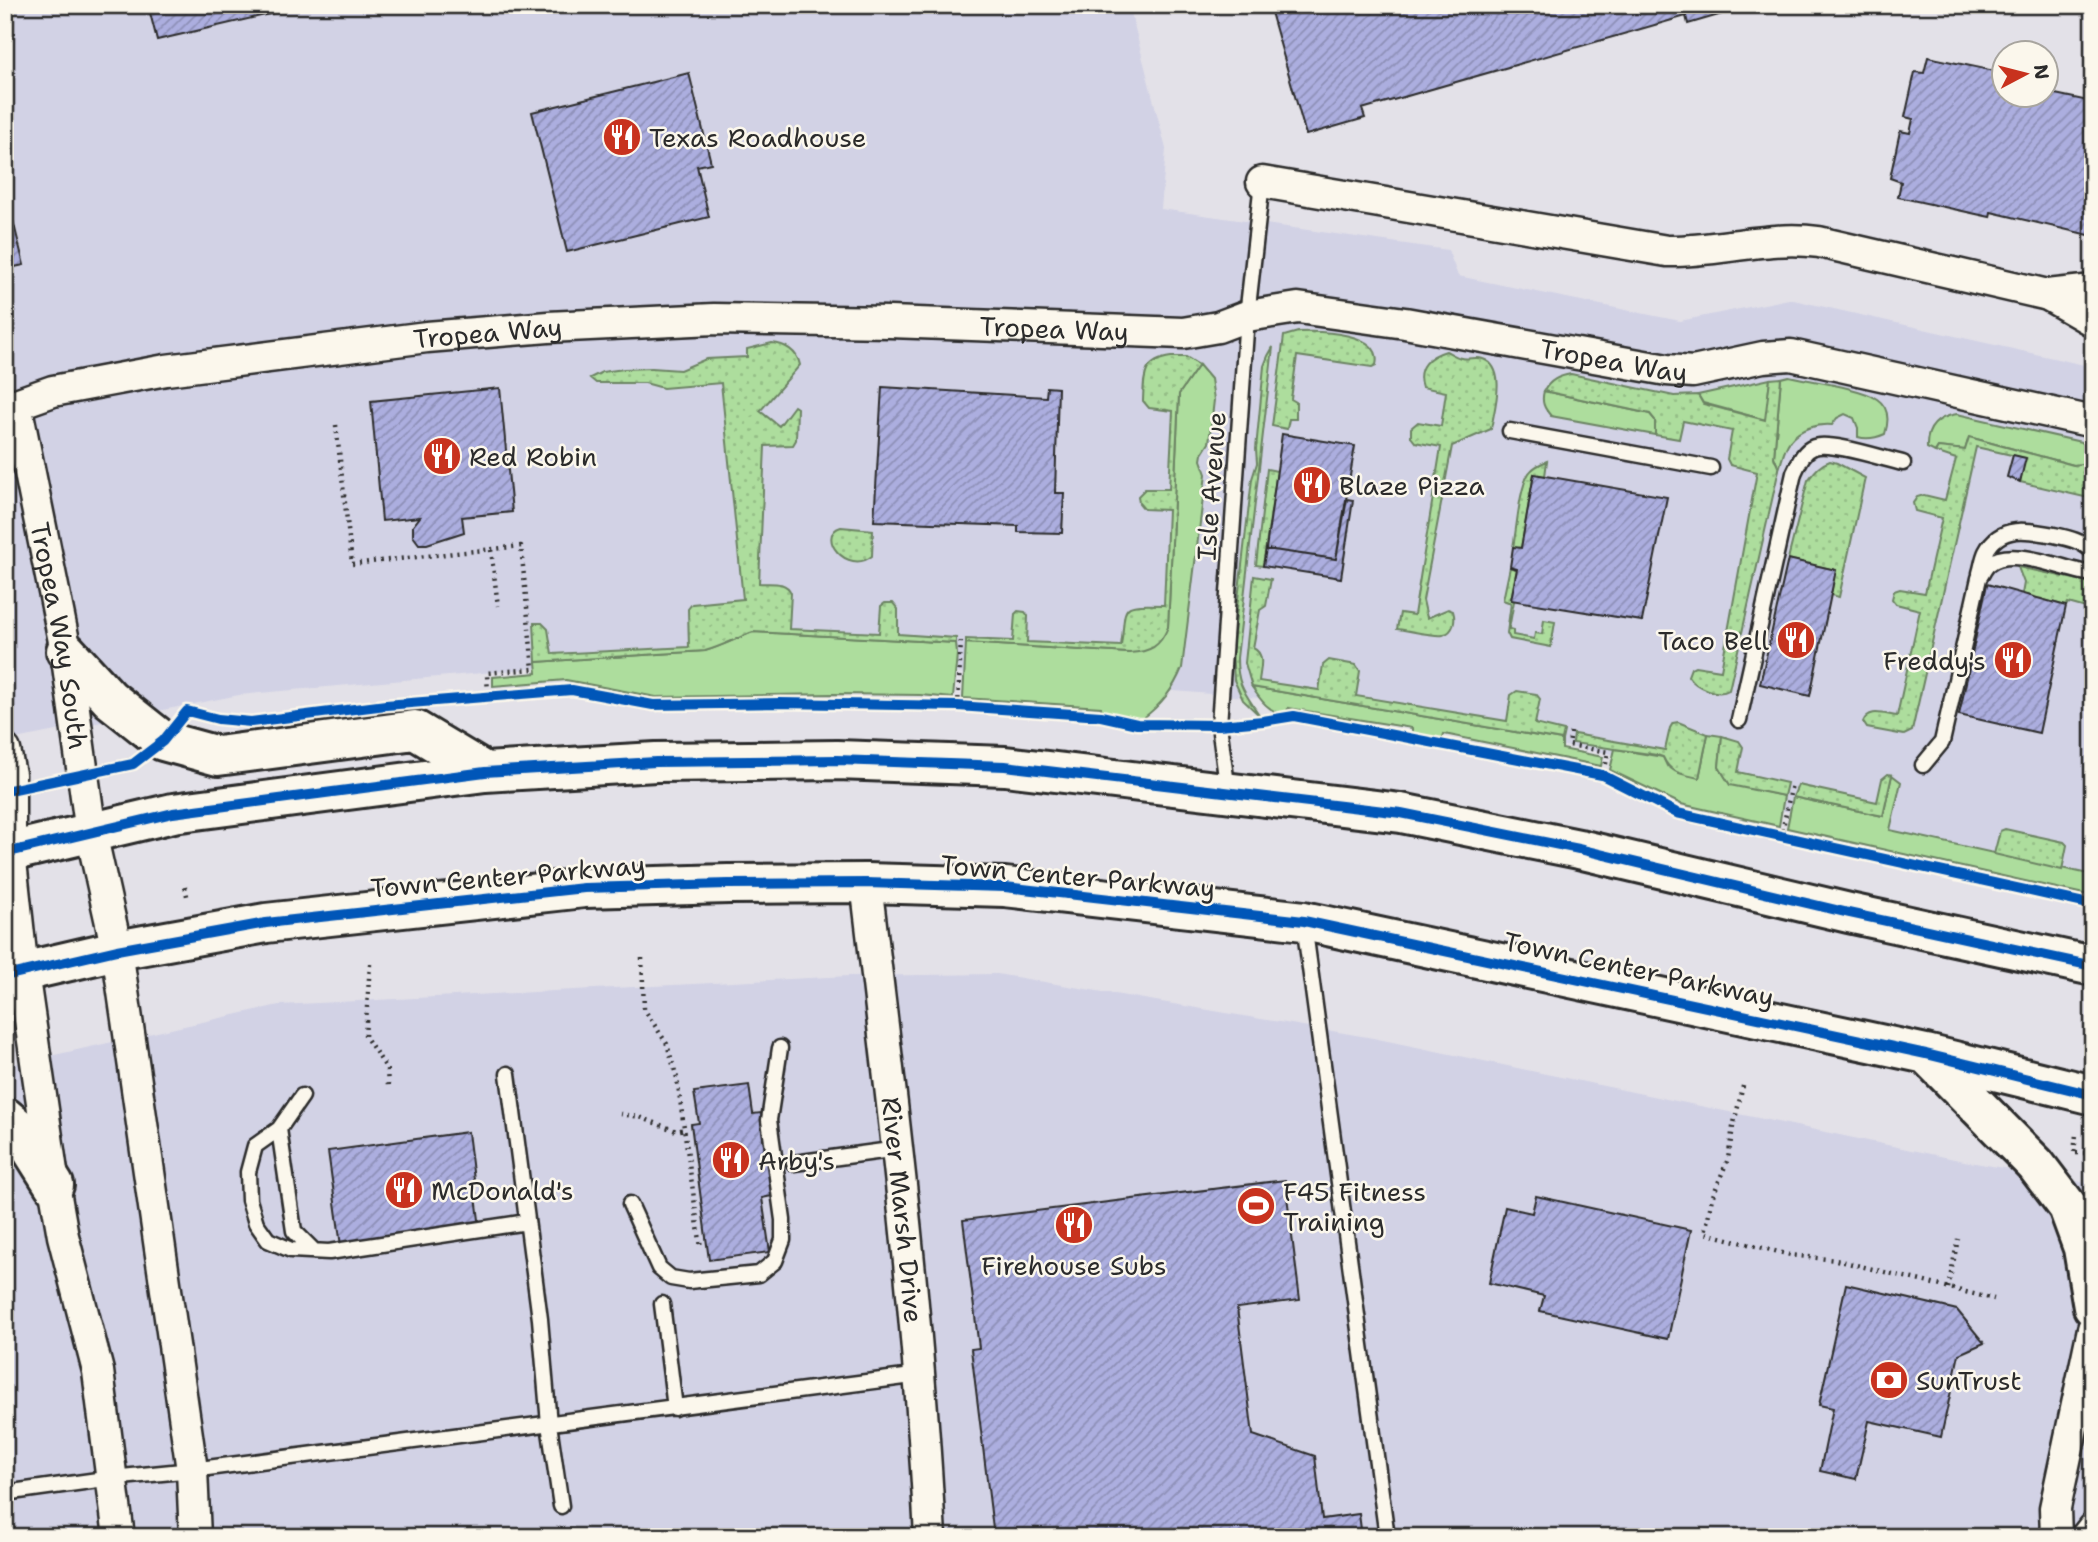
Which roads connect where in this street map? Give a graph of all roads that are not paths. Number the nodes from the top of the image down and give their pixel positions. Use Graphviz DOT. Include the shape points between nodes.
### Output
graph roads {
  1 [pos="1262,182"];
  2 [pos="2093,290"];
  3 [pos="2048,295"];
  4 [pos="1247,316"];
  5 [pos="2093,321"];
  6 [pos="11,406"];
  7 [pos="2093,422"];
  8 [pos="1510,431"];
  9 [pos="1903,463"];
  10 [pos="1711,468"];
  11 [pos="2093,552"];
  12 [pos="2093,574"];
  13 [pos="1979,578"];
  14 [pos="66,651"];
  15 [pos="1739,720"];
  16 [pos="5,750"];
  17 [pos="1923,765"];
  18 [pos="485,772"];
  19 [pos="1228,793"];
  20 [pos="91,833"];
  21 [pos="8,852"];
  22 [pos="866,883"];
  23 [pos="1304,921"];
  24 [pos="117,950"];
  25 [pos="2093,966"];
  26 [pos="14,974"];
  27 [pos="780,1048"];
  28 [pos="1926,1054"];
  29 [pos="508,1074"];
  30 [pos="2093,1095"];
  31 [pos="302,1096"];
  32 [pos="5,1117"];
  33 [pos="279,1129"];
  34 [pos="898,1149"];
  35 [pos="794,1163"];
  36 [pos="54,1185"];
  37 [pos="630,1203"];
  38 [pos="527,1222"];
  39 [pos="314,1251"];
  40 [pos="662,1304"];
  41 [pos="2093,1307"];
  42 [pos="2093,1329"];
  43 [pos="920,1375"];
  44 [pos="675,1408"];
  45 [pos="549,1424"];
  46 [pos="192,1470"];
  47 [pos="112,1478"];
  48 [pos="5,1493"];
  49 [pos="561,1506"];
  50 [pos="2093,1528"];
  51 [pos="119,1537"];
  52 [pos="195,1537"];
  53 [pos="930,1537"];
  54 [pos="1387,1537"];
  55 [pos="2056,1537"];
  56 [pos="2087,1537"];
  1 -- 3 [label="street" via="1667,251 1794,239 1819,242"];
  1 -- 4 [label="lane, Isle Avenue"];
  2 -- 3 [label="street"];
  3 -- 5 [label="street"];
  4 -- 6 [label="street, Tropea Way" via="1183,333 714,319 548,327 427,337 166,370 53,391"];
  4 -- 7 [label="street, Tropea Way" via="1297,308 1693,372 1790,355"];
  4 -- 19 [label="lane, Isle Avenue" via="1219,725"];
  6 -- 14 [label="street, Tropea Way South"];
  8 -- 10 [label="lane"];
  9 -- 15 [label="lane" via="1832,446 1814,447 1802,456 1794,474"];
  11 -- 13 [label="lane" via="2067,538 2014,530 1986,552"];
  12 -- 13 [label="lane" via="2003,557 1988,564"];
  13 -- 17 [label="lane" via="1942,742"];
  14 -- 18 [label="main road" via="110,699 163,741 218,757 415,730"];
  14 -- 20 [label="street, Tropea Way South"];
  16 -- 21 [label="street" via="10,774"];
  18 -- 19 [label="main road" via="656,762 837,760 1005,766"];
  18 -- 20 [label="main road" via="173,813"];
  19 -- 25 [label="main road" via="1401,813"];
  20 -- 21 [label="main road"];
  20 -- 24 [label="street, Tropea Way South"];
  21 -- 26 [label="street"];
  22 -- 23 [label="main road, Town Center Parkway" via="1005,887"];
  22 -- 24 [label="main road, Town Center Parkway" via="584,888 266,923"];
  22 -- 34 [label="street, River Marsh Drive"];
  23 -- 28 [label="main road, Town Center Parkway"];
  23 -- 54 [label="lane"];
  24 -- 26 [label="main road, Town Center Parkway"];
  24 -- 46 [label="street, Tropea Way South"];
  26 -- 36 [label="street"];
  27 -- 37 [label="lane" via="769,1120 783,1220 783,1240 775,1261 759,1274 689,1281 671,1278 659,1268"];
  28 -- 30 [label="main road, Town Center Parkway"];
  28 -- 41 [label="main road" via="2036,1165 2068,1207 2083,1248"];
  29 -- 38 [label="lane"];
  31 -- 33 [label="lane"];
  32 -- 36 [label="main road" via="19,1128"];
  33 -- 39 [label="lane" via="294,1231"];
  33 -- 39 [label="lane" via="255,1146 248,1172 249,1200 256,1223 268,1240 291,1250"];
  34 -- 35 [label="lane"];
  34 -- 43 [label="street, River Marsh Drive"];
  36 -- 47 [label="street" via="98,1371"];
  38 -- 39 [label="lane"];
  38 -- 45 [label="lane"];
  40 -- 44 [label="lane"];
  42 -- 55 [label="street" via="2054,1508"];
  43 -- 44 [label="lane"];
  43 -- 53 [label="street, River Marsh Drive"];
  44 -- 45 [label="lane"];
  45 -- 46 [label="lane"];
  45 -- 49 [label="lane"];
  46 -- 47 [label="lane"];
  46 -- 52 [label="street, Tropea Way South"];
  47 -- 48 [label="lane"];
  47 -- 51 [label="street"];
  50 -- 56 [label="street"];
}
